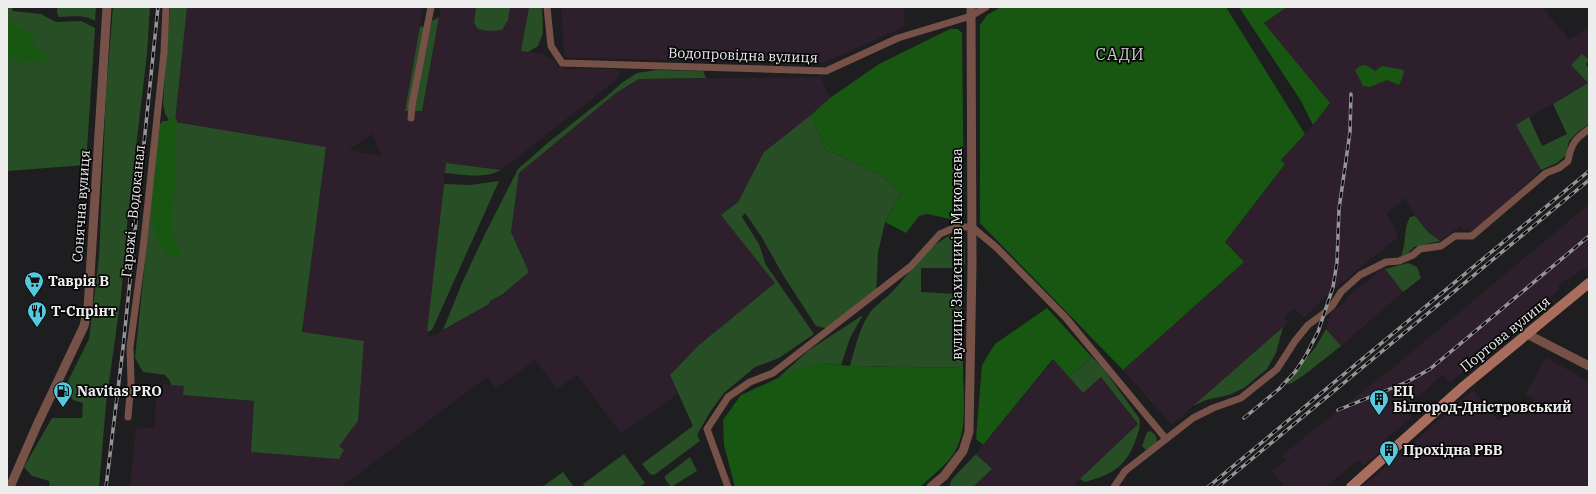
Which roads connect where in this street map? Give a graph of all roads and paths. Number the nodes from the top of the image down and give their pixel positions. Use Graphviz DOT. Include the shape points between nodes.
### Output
graph roads {
  1 [pos="107,7"];
  2 [pos="166,7"];
  3 [pos="431,7"];
  4 [pos="547,7"];
  5 [pos="986,7"];
  6 [pos="971,11"];
  7 [pos="411,118"];
  8 [pos="1589,129"];
  9 [pos="972,226"];
  10 [pos="1589,283"];
  11 [pos="1527,334"];
  12 [pos="1589,366"];
  13 [pos="128,417"];
  14 [pos="1166,439"];
  15 [pos="10,487"];
  16 [pos="728,487"];
  17 [pos="931,487"];
  18 [pos="1114,487"];
  19 [pos="1351,487"];
  1 -- 15 [label="street, Сонячна вулиця" via="88,308 84,326"];
  2 -- 13 [label="street, Гаражі - Водоканал" via="164,52 130,347"];
  3 -- 7 [label="street"];
  4 -- 6 [label="street, Водопровідна вулиця" via="551,46 562,63 826,71 898,38"];
  5 -- 6 [label="street"];
  6 -- 9 [label="street, вулиця Захисників Миколаєва"];
  8 -- 14 [label="street" via="1577,138 1570,148 1568,161 1546,173 1472,236 1455,236 1441,246 1420,249 1413,255 1399,261 1386,262 1360,275 1341,292 1332,306 1308,325 1277,369 1242,398 1212,408 1193,418"];
  9 -- 14 [label="street" via="1066,318"];
  9 -- 16 [label="street" via="956,227 940,234 901,275 773,373 750,382 728,397 707,429"];
  9 -- 17 [label="street, вулиця Захисників Миколаєва" via="969,432 963,451 944,476"];
  10 -- 11 [label="main road, Портова вулиця"];
  11 -- 12 [label="street"];
  11 -- 19 [label="main road, Портова вулиця" via="1464,386"];
  14 -- 18 [label="street" via="1125,471"];
}
